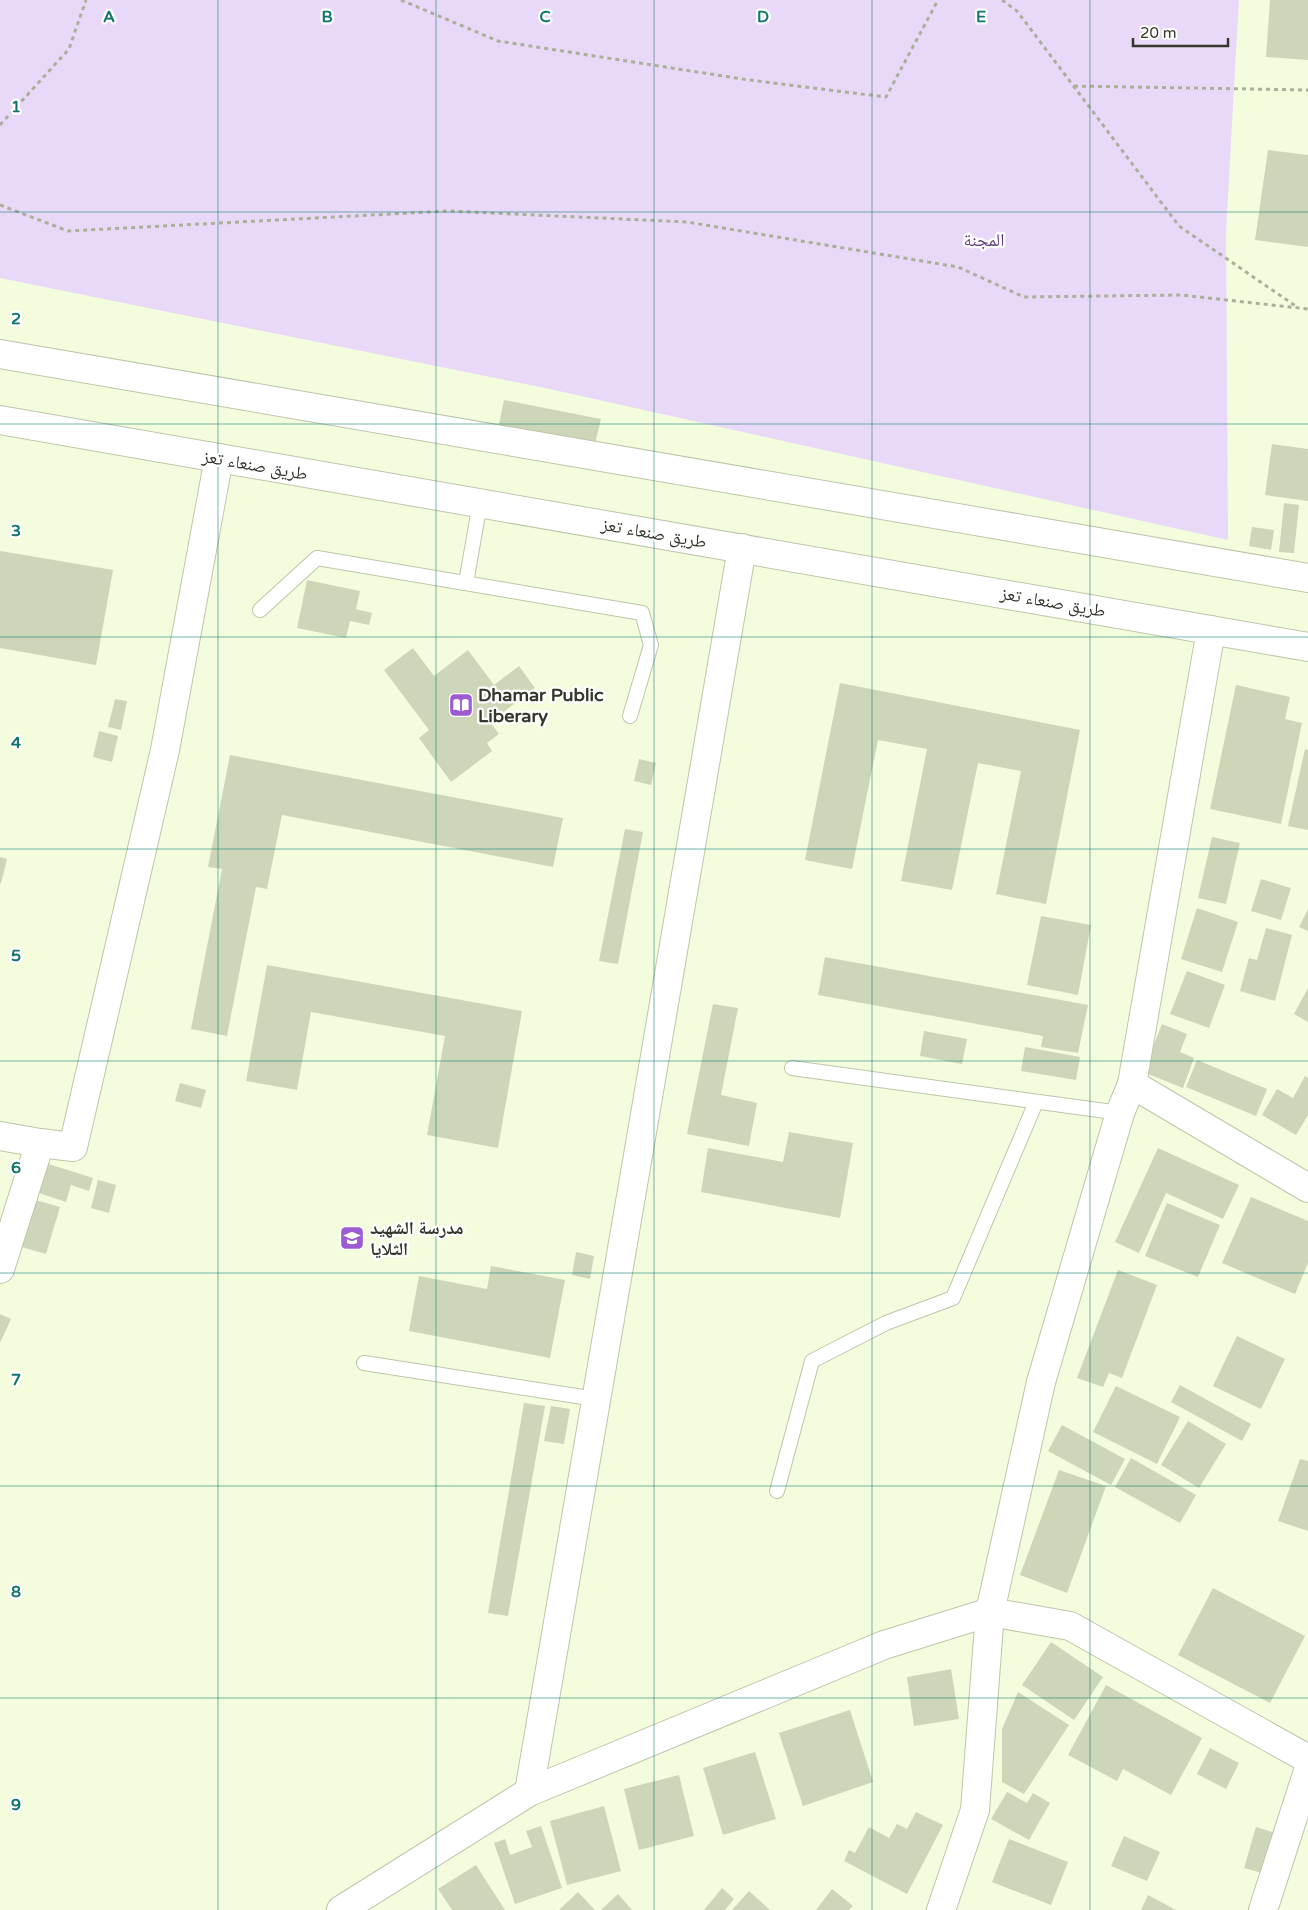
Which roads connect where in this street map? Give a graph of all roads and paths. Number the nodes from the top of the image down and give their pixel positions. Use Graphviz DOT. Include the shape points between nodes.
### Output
graph roads {
  1 [pos="86,0"];
  2 [pos="401,0"];
  3 [pos="938,0"];
  4 [pos="1002,0"];
  5 [pos="1073,86"];
  6 [pos="1308,90"];
  7 [pos="0,125"];
  8 [pos="0,205"];
  9 [pos="1298,308"];
  10 [pos="1308,309"];
  11 [pos="0,354"];
  12 [pos="0,420"];
  13 [pos="219,458"];
  14 [pos="480,503"];
  15 [pos="742,548"];
  16 [pos="1308,578"];
  17 [pos="466,583"];
  18 [pos="260,610"];
  19 [pos="1211,630"];
  20 [pos="1308,647"];
  21 [pos="630,716"];
  22 [pos="792,1068"];
  23 [pos="1132,1084"];
  24 [pos="1036,1102"];
  25 [pos="1120,1113"];
  26 [pos="0,1136"];
  27 [pos="40,1143"];
  28 [pos="1308,1188"];
  29 [pos="0,1269"];
  30 [pos="364,1363"];
  31 [pos="596,1399"];
  32 [pos="777,1491"];
  33 [pos="990,1612"];
  34 [pos="1308,1759"];
  35 [pos="1308,1771"];
  36 [pos="529,1792"];
  37 [pos="341,1910"];
  38 [pos="941,1910"];
  39 [pos="1264,1910"];
  1 -- 7 [label="path" via="69,49"];
  2 -- 3 [label="path" via="498,41 886,98"];
  4 -- 5 [label="path" via="1017,11"];
  5 -- 6 [label="path"];
  5 -- 9 [label="path" via="1179,226"];
  8 -- 9 [label="path" via="68,232 448,211 687,222 958,267 1024,297 1181,296"];
  9 -- 10 [label="path"];
  11 -- 16 [label="main road"];
  12 -- 13 [label="main road, طريق صنعاء تعز"];
  13 -- 14 [label="main road, طريق صنعاء تعز"];
  13 -- 27 [label="main road" via="165,750 73,1147"];
  14 -- 15 [label="main road, طريق صنعاء تعز"];
  14 -- 17 [label="lane"];
  15 -- 19 [label="main road, طريق صنعاء تعز"];
  15 -- 31 [label="main road"];
  17 -- 18 [label="lane" via="317,558"];
  17 -- 21 [label="lane" via="642,612 651,645"];
  19 -- 20 [label="main road, طريق صنعاء تعز"];
  19 -- 23 [label="main road"];
  22 -- 24 [label="lane"];
  23 -- 25 [label="main road"];
  23 -- 28 [label="main road"];
  24 -- 25 [label="lane"];
  24 -- 32 [label="lane" via="954,1298 886,1324 812,1360"];
  25 -- 33 [label="main road" via="1041,1382"];
  26 -- 27 [label="main road"];
  27 -- 29 [label="main road"];
  30 -- 31 [label="lane"];
  31 -- 36 [label="main road"];
  33 -- 34 [label="main road" via="1070,1626"];
  33 -- 36 [label="main road" via="884,1645"];
  33 -- 38 [label="main road" via="975,1810"];
  35 -- 39 [label="main road"];
  36 -- 37 [label="main road"];
}
